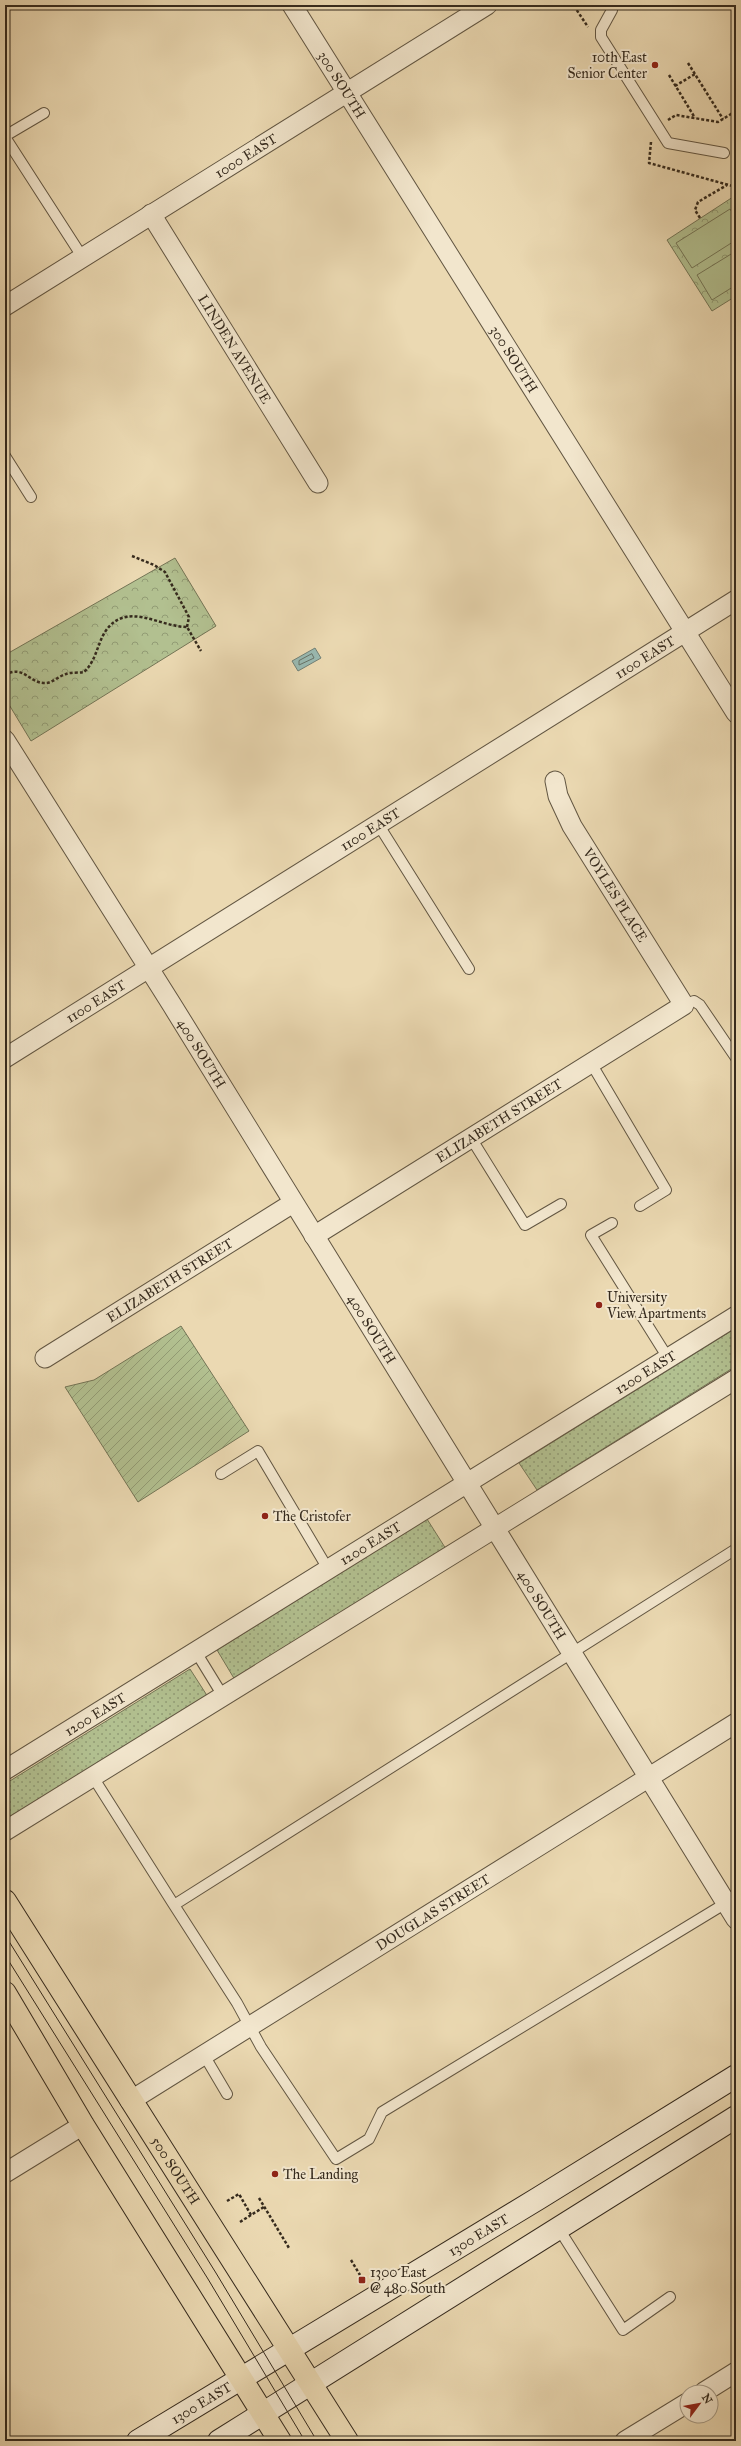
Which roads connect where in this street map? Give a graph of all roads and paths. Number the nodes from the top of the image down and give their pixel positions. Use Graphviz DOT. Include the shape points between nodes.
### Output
graph roads {
  1 [pos="292,5"];
  2 [pos="487,5"];
  3 [pos="611,5"];
  4 [pos="688,63"];
  5 [pos="695,74"];
  6 [pos="669,75"];
  7 [pos="675,86"];
  8 [pos="347,92"];
  9 [pos="736,111"];
  10 [pos="44,113"];
  11 [pos="695,118"];
  12 [pos="723,119"];
  13 [pos="662,123"];
  14 [pos="5,136"];
  15 [pos="724,153"];
  16 [pos="727,185"];
  17 [pos="151,214"];
  18 [pos="700,218"];
  19 [pos="83,258"];
  20 [pos="5,306"];
  21 [pos="5,456"];
  22 [pos="318,483"];
  23 [pos="31,496"];
  24 [pos="132,556"];
  25 [pos="736,600"];
  26 [pos="187,627"];
  27 [pos="685,631"];
  28 [pos="201,651"];
  29 [pos="5,675"];
  30 [pos="736,713"];
  31 [pos="5,740"];
  32 [pos="555,781"];
  33 [pos="378,824"];
  34 [pos="148,968"];
  35 [pos="469,969"];
  36 [pos="684,1005"];
  37 [pos="5,1058"];
  38 [pos="736,1058"];
  39 [pos="591,1063"];
  40 [pos="471,1138"];
  41 [pos="293,1203"];
  42 [pos="561,1204"];
  43 [pos="640,1206"];
  44 [pos="612,1223"];
  45 [pos="314,1236"];
  46 [pos="736,1316"];
  47 [pos="45,1358"];
  48 [pos="668,1358"];
  49 [pos="736,1379"];
  50 [pos="221,1474"];
  51 [pos="467,1483"];
  52 [pos="494,1528"];
  53 [pos="736,1549"];
  54 [pos="328,1570"];
  55 [pos="196,1652"];
  56 [pos="572,1653"];
  57 [pos="223,1696"];
  58 [pos="736,1724"];
  59 [pos="5,1770"];
  60 [pos="93,1777"];
  61 [pos="649,1778"];
  62 [pos="5,1831"];
  63 [pos="731,1899"];
  64 [pos="5,1900"];
  65 [pos="174,1905"];
  66 [pos="736,1919"];
  67 [pos="5,1994"];
  68 [pos="250,2026"];
  69 [pos="204,2055"];
  70 [pos="736,2076"];
  71 [pos="227,2094"];
  72 [pos="130,2101"];
  73 [pos="736,2117"];
  74 [pos="83,2125"];
  75 [pos="5,2173"];
  76 [pos="259,2198"];
  77 [pos="227,2201"];
  78 [pos="264,2207"];
  79 [pos="251,2215"];
  80 [pos="240,2222"];
  81 [pos="559,2229"];
  82 [pos="289,2248"];
  83 [pos="351,2260"];
  84 [pos="360,2275"];
  85 [pos="670,2297"];
  86 [pos="289,2349"];
  87 [pos="736,2372"];
  88 [pos="240,2378"];
  89 [pos="312,2384"];
  90 [pos="717,2384"];
  91 [pos="679,2407"];
  92 [pos="263,2414"];
  93 [pos="138,2441"];
  94 [pos="219,2441"];
  95 [pos="280,2441"];
  96 [pos="347,2441"];
  97 [pos="625,2441"];
  1 -- 8 [label="street, 300 SOUTH"];
  2 -- 8 [label="street, 1000 EAST"];
  3 -- 15 [label="lane" via="612,10 601,30 601,38 668,143"];
  4 -- 5 [label="path"];
  5 -- 7 [label="path"];
  5 -- 12 [label="path"];
  6 -- 7 [label="path"];
  7 -- 11 [label="path"];
  8 -- 17 [label="street, 1000 EAST"];
  8 -- 27 [label="street, 300 SOUTH"];
  9 -- 12 [label="path"];
  10 -- 14 [label="lane"];
  11 -- 12 [label="path" via="718,122"];
  11 -- 13 [label="path" via="676,115"];
  14 -- 19 [label="lane"];
  16 -- 18 [label="path" via="698,202 695,210"];
  17 -- 19 [label="street, 1000 EAST"];
  17 -- 22 [label="street, LINDEN AVENUE"];
  19 -- 20 [label="street, 1000 EAST"];
  21 -- 23 [label="lane"];
  24 -- 26 [label="path" via="165,572 189,617"];
  25 -- 27 [label="street, 1100 EAST"];
  26 -- 28 [label="path"];
  26 -- 29 [label="path" via="133,615 121,618 112,623 105,633 92,663 84,672 67,673 46,683 36,681 23,673 12,671"];
  27 -- 30 [label="street, 300 SOUTH"];
  27 -- 33 [label="street, 1100 EAST"];
  31 -- 34 [label="street, 400 SOUTH"];
  32 -- 36 [label="street, VOYLES PLACE" via="558,796 572,826"];
  33 -- 34 [label="street, 1100 EAST"];
  33 -- 35 [label="lane"];
  34 -- 37 [label="street, 1100 EAST"];
  34 -- 41 [label="street, 400 SOUTH"];
  36 -- 38 [label="lane" via="694,1001 700,1005"];
  36 -- 39 [label="street, ELIZABETH STREET"];
  39 -- 40 [label="street, ELIZABETH STREET"];
  39 -- 43 [label="lane" via="666,1190"];
  40 -- 42 [label="lane" via="525,1225"];
  40 -- 45 [label="street, ELIZABETH STREET"];
  41 -- 45 [label="street, 400 SOUTH"];
  41 -- 47 [label="street, ELIZABETH STREET"];
  44 -- 48 [label="lane" via="591,1236"];
  45 -- 51 [label="street, 400 SOUTH"];
  46 -- 48 [label="street, 1200 EAST"];
  48 -- 51 [label="street, 1200 EAST"];
  49 -- 52 [label="street"];
  50 -- 54 [label="lane" via="258,1451"];
  51 -- 52 [label="street, 400 SOUTH"];
  51 -- 54 [label="street, 1200 EAST"];
  52 -- 56 [label="street, 400 SOUTH"];
  52 -- 57 [label="street"];
  53 -- 56 [label="lane"];
  54 -- 55 [label="street, 1200 EAST"];
  55 -- 57 [label="lane"];
  55 -- 59 [label="street, 1200 EAST"];
  56 -- 61 [label="street, 400 SOUTH"];
  56 -- 65 [label="lane"];
  57 -- 60 [label="street"];
  58 -- 61 [label="street, DOUGLAS STREET"];
  60 -- 62 [label="street"];
  60 -- 65 [label="lane"];
  61 -- 63 [label="street, 400 SOUTH"];
  61 -- 68 [label="street, DOUGLAS STREET"];
  63 -- 66 [label="street, 400 SOUTH"];
  63 -- 68 [label="lane" via="382,2112 369,2139 336,2159 261,2047"];
  64 -- 72 [label="main road, 500 SOUTH"];
  65 -- 68 [label="lane"];
  67 -- 74 [label="main road"];
  68 -- 69 [label="street, DOUGLAS STREET"];
  69 -- 71 [label="lane"];
  69 -- 72 [label="street, DOUGLAS STREET"];
  70 -- 86 [label="main road, 1300 EAST"];
  72 -- 86 [label="main road, 500 SOUTH"];
  73 -- 81 [label="main road"];
  74 -- 75 [label="street"];
  74 -- 88 [label="main road"];
  76 -- 78 [label="path"];
  77 -- 79 [label="path" via="239,2194"];
  78 -- 79 [label="path"];
  78 -- 82 [label="path"];
  79 -- 80 [label="path"];
  81 -- 85 [label="lane" via="623,2330"];
  81 -- 89 [label="main road"];
  83 -- 84 [label="path"];
  86 -- 88 [label="main road, 1300 EAST"];
  86 -- 89 [label="main road, 500 SOUTH"];
  87 -- 90 [label="street"];
  88 -- 92 [label="main road"];
  88 -- 93 [label="main road, 1300 EAST"];
  89 -- 92 [label="main road"];
  89 -- 96 [label="main road, 500 SOUTH"];
  91 -- 97 [label="street"];
  92 -- 94 [label="main road"];
  92 -- 95 [label="main road"];
}
